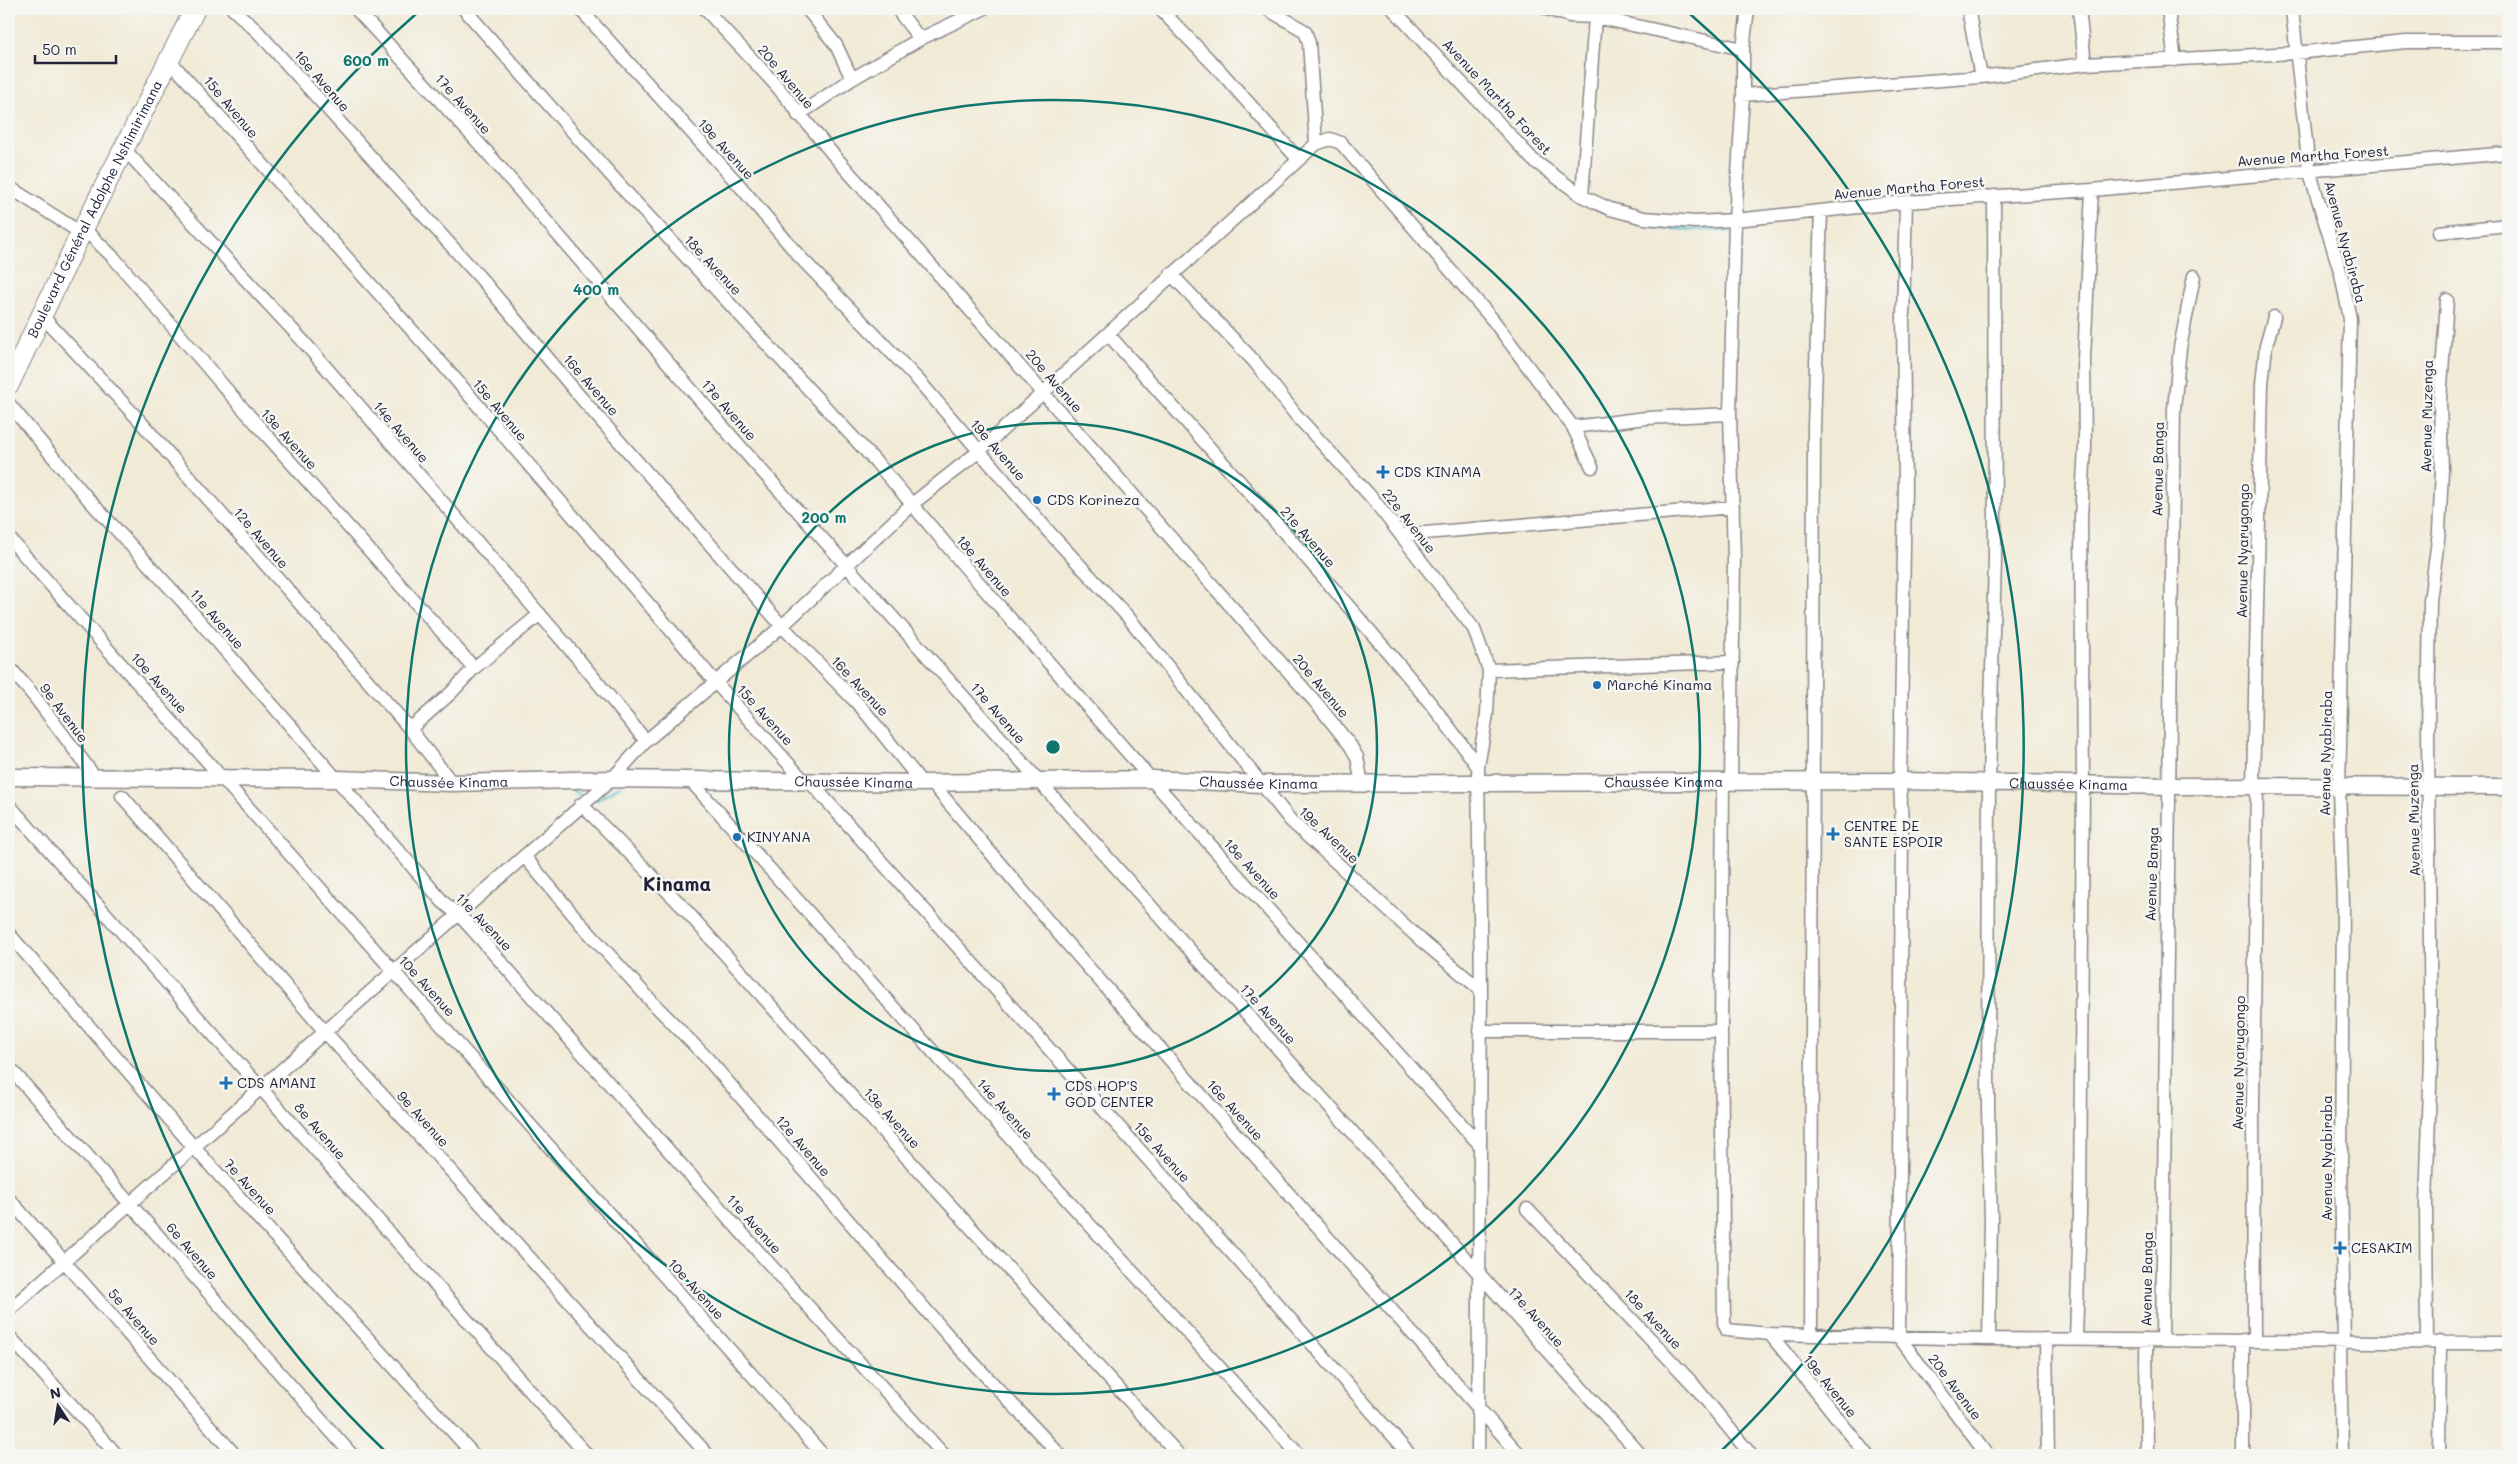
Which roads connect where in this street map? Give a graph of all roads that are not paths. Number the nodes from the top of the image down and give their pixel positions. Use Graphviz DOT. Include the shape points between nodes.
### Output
graph roads {
  1 [pos="195,9"];
  2 [pos="233,9"];
  3 [pos="356,9"];
  4 [pos="464,9"];
  5 [pos="580,9"];
  6 [pos="705,9"];
  7 [pos="807,9"];
  8 [pos="897,9"];
  9 [pos="983,9"];
  10 [pos="1160,9"];
  11 [pos="1267,9"];
  12 [pos="1393,9"];
  13 [pos="1547,9"];
  14 [pos="1748,9"];
  15 [pos="1968,9"];
  16 [pos="2080,9"];
  17 [pos="2168,9"];
  18 [pos="2292,9"];
  19 [pos="1570,12"];
  20 [pos="1594,17"];
  21 [pos="920,39"];
  22 [pos="2508,42"];
  23 [pos="1743,49"];
  24 [pos="2295,53"];
  25 [pos="169,60"];
  26 [pos="2174,60"];
  27 [pos="2085,64"];
  28 [pos="1981,77"];
  29 [pos="852,79"];
  30 [pos="1743,95"];
  31 [pos="798,115"];
  32 [pos="1316,144"];
  33 [pos="124,149"];
  34 [pos="2508,153"];
  35 [pos="1298,159"];
  36 [pos="2309,170"];
  37 [pos="9,187"];
  38 [pos="2092,190"];
  39 [pos="1582,196"];
  40 [pos="1994,196"];
  41 [pos="1906,202"];
  42 [pos="1820,211"];
  43 [pos="1735,220"];
  44 [pos="2508,225"];
  45 [pos="83,231"];
  46 [pos="2439,232"];
  47 [pos="1171,274"];
  48 [pos="2194,276"];
  49 [pos="2446,300"];
  50 [pos="42,316"];
  51 [pos="2274,317"];
  52 [pos="1108,334"];
  53 [pos="9,384"];
  54 [pos="1043,391"];
  55 [pos="9,404"];
  56 [pos="1730,414"];
  57 [pos="1573,427"];
  58 [pos="978,452"];
  59 [pos="1592,467"];
  60 [pos="911,505"];
  61 [pos="1733,507"];
  62 [pos="1401,535"];
  63 [pos="9,538"];
  64 [pos="848,566"];
  65 [pos="540,614"];
  66 [pos="782,626"];
  67 [pos="1733,662"];
  68 [pos="9,667"];
  69 [pos="474,668"];
  70 [pos="1489,670"];
  71 [pos="716,684"];
  72 [pos="410,729"];
  73 [pos="646,741"];
  74 [pos="1478,767"];
  75 [pos="9,777"];
  76 [pos="96,777"];
  77 [pos="338,779"];
  78 [pos="612,779"];
  79 [pos="1151,779"];
  80 [pos="225,780"];
  81 [pos="690,780"];
  82 [pos="808,782"];
  83 [pos="1038,782"];
  84 [pos="1814,782"];
  85 [pos="1900,782"];
  86 [pos="1989,782"];
  87 [pos="452,783"];
  88 [pos="927,783"];
  89 [pos="1480,783"];
  90 [pos="1727,783"];
  91 [pos="1261,784"];
  92 [pos="1362,784"];
  93 [pos="2083,784"];
  94 [pos="2170,786"];
  95 [pos="2255,786"];
  96 [pos="2339,787"];
  97 [pos="2508,787"];
  98 [pos="2429,788"];
  99 [pos="122,796"];
  100 [pos="9,805"];
  101 [pos="584,806"];
  102 [pos="526,858"];
  103 [pos="460,916"];
  104 [pos="9,934"];
  105 [pos="395,973"];
  106 [pos="1481,990"];
  107 [pos="1480,1030"];
  108 [pos="1721,1031"];
  109 [pos="328,1034"];
  110 [pos="9,1067"];
  111 [pos="264,1090"];
  112 [pos="1480,1145"];
  113 [pos="196,1150"];
  114 [pos="9,1199"];
  115 [pos="132,1206"];
  116 [pos="1527,1209"];
  117 [pos="67,1263"];
  118 [pos="1480,1278"];
  119 [pos="9,1310"];
  120 [pos="1770,1334"];
  121 [pos="1811,1334"];
  122 [pos="9,1336"];
  123 [pos="1899,1337"];
  124 [pos="1989,1339"];
  125 [pos="2046,1339"];
  126 [pos="2076,1339"];
  127 [pos="2146,1340"];
  128 [pos="2162,1340"];
  129 [pos="2248,1340"];
  130 [pos="2342,1342"];
  131 [pos="2434,1342"];
  132 [pos="2508,1343"];
  133 [pos="1479,1408"];
  134 [pos="117,1455"];
  135 [pos="236,1455"];
  136 [pos="352,1455"];
  137 [pos="474,1455"];
  138 [pos="587,1455"];
  139 [pos="708,1455"];
  140 [pos="822,1455"];
  141 [pos="944,1455"];
  142 [pos="1060,1455"];
  143 [pos="1179,1455"];
  144 [pos="1299,1455"];
  145 [pos="1410,1455"];
  146 [pos="1478,1455"];
  147 [pos="1520,1455"];
  148 [pos="1641,1455"];
  149 [pos="1751,1455"];
  150 [pos="1866,1455"];
  151 [pos="1987,1455"];
  152 [pos="2048,1455"];
  153 [pos="2148,1455"];
  154 [pos="2243,1455"];
  155 [pos="2342,1455"];
  156 [pos="2438,1455"];
  1 -- 25 [label="main road, Boulevard Général Adolphe Nshimirimana"];
  2 -- 66 [label="street, 16e Avenue" via="270,45 484,282 582,399"];
  3 -- 64 [label="street, 17e Avenue" via="485,150 737,443"];
  4 -- 60 [label="street, 18e Avenue"];
  5 -- 58 [label="street, 19e Avenue" via="799,256 932,395"];
  6 -- 31 [label="street, 20e Avenue" via="775,84"];
  7 -- 29 [label="street" via="836,45"];
  8 -- 21 [label="street"];
  9 -- 21 [label="street"];
  10 -- 35 [label="street"];
  11 -- 32 [label="street" via="1305,31 1309,43"];
  12 -- 39 [label="street, Avenue Martha Forest" via="1533,160"];
  13 -- 19 [label="street"];
  14 -- 23 [label="street"];
  15 -- 28 [label="street"];
  16 -- 27 [label="street"];
  17 -- 26 [label="street"];
  18 -- 24 [label="street, Avenue Nyabiraba"];
  19 -- 20 [label="street"];
  20 -- 23 [label="street"];
  20 -- 39 [label="street"];
  21 -- 29 [label="street"];
  22 -- 24 [label="street" via="2406,42"];
  23 -- 30 [label="street"];
  24 -- 26 [label="street"];
  24 -- 36 [label="street, Avenue Nyabiraba"];
  25 -- 33 [label="main road, Boulevard Général Adolphe Nshimirimana"];
  25 -- 71 [label="street, 15e Avenue" via="445,367"];
  26 -- 27 [label="street"];
  27 -- 28 [label="street"];
  28 -- 30 [label="street"];
  29 -- 31 [label="street"];
  30 -- 43 [label="street"];
  31 -- 54 [label="street, 20e Avenue"];
  32 -- 35 [label="street"];
  32 -- 57 [label="street" via="1330,139 1341,143 1468,289"];
  33 -- 45 [label="main road, Boulevard Général Adolphe Nshimirimana"];
  33 -- 65 [label="street, 14e Avenue" via="303,341"];
  34 -- 36 [label="street, Avenue Martha Forest"];
  35 -- 47 [label="street"];
  36 -- 38 [label="street, Avenue Martha Forest"];
  36 -- 96 [label="street, Avenue Nyabiraba" via="2338,264 2350,320"];
  37 -- 45 [label="street, 13e Avenue"];
  38 -- 40 [label="street, Avenue Martha Forest"];
  38 -- 93 [label="street" via="2080,517"];
  39 -- 43 [label="street, Avenue Martha Forest" via="1610,209 1644,218 1695,222"];
  40 -- 41 [label="street, Avenue Martha Forest"];
  40 -- 86 [label="street" via="1996,559"];
  41 -- 42 [label="street, Avenue Martha Forest"];
  41 -- 85 [label="street"];
  42 -- 43 [label="street, Avenue Martha Forest"];
  42 -- 84 [label="street" via="1814,427"];
  43 -- 56 [label="street"];
  44 -- 46 [label="street"];
  45 -- 50 [label="main road, Boulevard Général Adolphe Nshimirimana"];
  45 -- 69 [label="street, 13e Avenue" via="114,258 232,397"];
  47 -- 52 [label="street"];
  47 -- 62 [label="street, 22e Avenue" via="1254,361 1296,415 1372,498"];
  48 -- 94 [label="street, Avenue Banga" via="2180,348 2174,409"];
  49 -- 98 [label="street, Avenue Muzenga" via="2440,401 2442,470 2439,532 2430,601"];
  50 -- 53 [label="main road, Boulevard Général Adolphe Nshimirimana"];
  50 -- 72 [label="street, 12e Avenue"];
  51 -- 95 [label="street, Avenue Nyarugongo" via="2266,346 2262,384"];
  52 -- 54 [label="street"];
  52 -- 74 [label="street, 21e Avenue" via="1406,673"];
  54 -- 58 [label="street"];
  54 -- 92 [label="street, 20e Avenue" via="1318,704 1350,744 1357,757"];
  55 -- 77 [label="street, 11e Avenue" via="89,500"];
  56 -- 57 [label="street" via="1646,418"];
  56 -- 61 [label="street"];
  57 -- 59 [label="street"];
  58 -- 60 [label="street"];
  58 -- 91 [label="street, 19e Avenue" via="1128,617"];
  60 -- 64 [label="street"];
  60 -- 79 [label="street, 18e Avenue"];
  61 -- 62 [label="street"];
  61 -- 67 [label="street"];
  62 -- 70 [label="street, 22e Avenue" via="1474,629"];
  63 -- 80 [label="street, 10e Avenue"];
  64 -- 66 [label="street"];
  64 -- 83 [label="street, 17e Avenue"];
  65 -- 69 [label="street"];
  65 -- 73 [label="street, 14e Avenue"];
  66 -- 71 [label="street"];
  66 -- 88 [label="street, 16e Avenue" via="862,708"];
  67 -- 70 [label="street"];
  67 -- 90 [label="street"];
  68 -- 76 [label="street, 9e Avenue"];
  69 -- 72 [label="street"];
  70 -- 74 [label="street, 22e Avenue" via="1487,714"];
  71 -- 73 [label="street"];
  71 -- 82 [label="street, 15e Avenue"];
  72 -- 87 [label="street, 12e Avenue"];
  73 -- 78 [label="street"];
  74 -- 89 [label="street, 22e Avenue"];
  75 -- 76 [label="street, Chaussée Kinama"];
  76 -- 80 [label="street, Chaussée Kinama"];
  77 -- 80 [label="street, Chaussée Kinama"];
  77 -- 87 [label="street, Chaussée Kinama"];
  77 -- 103 [label="street, 11e Avenue" via="443,902"];
  78 -- 81 [label="street, Chaussée Kinama"];
  78 -- 87 [label="street, Chaussée Kinama"];
  78 -- 101 [label="street"];
  79 -- 83 [label="street, Chaussée Kinama"];
  79 -- 91 [label="street, Chaussée Kinama"];
  79 -- 112 [label="street, 18e Avenue"];
  80 -- 105 [label="street, 10e Avenue"];
  81 -- 82 [label="street, Chaussée Kinama"];
  81 -- 144 [label="street, 14e Avenue"];
  82 -- 88 [label="street, Chaussée Kinama"];
  82 -- 145 [label="street, 15e Avenue"];
  83 -- 88 [label="street, Chaussée Kinama"];
  83 -- 118 [label="street, 17e Avenue"];
  84 -- 85 [label="street, Chaussée Kinama"];
  84 -- 90 [label="street, Chaussée Kinama"];
  84 -- 121 [label="street"];
  85 -- 86 [label="street, Chaussée Kinama"];
  85 -- 123 [label="street"];
  86 -- 93 [label="street, Chaussée Kinama"];
  86 -- 124 [label="street"];
  88 -- 133 [label="street, 16e Avenue"];
  89 -- 90 [label="street, Chaussée Kinama"];
  89 -- 92 [label="street, Chaussée Kinama"];
  89 -- 106 [label="street, 22e Avenue"];
  90 -- 108 [label="street"];
  91 -- 92 [label="street, Chaussée Kinama"];
  91 -- 106 [label="street, 19e Avenue" via="1291,820 1423,942"];
  93 -- 94 [label="street, Chaussée Kinama"];
  93 -- 126 [label="street"];
  94 -- 95 [label="street, Chaussée Kinama"];
  94 -- 128 [label="street, Avenue Banga"];
  95 -- 96 [label="street, Chaussée Kinama"];
  95 -- 129 [label="street, Avenue Nyarugongo"];
  96 -- 98 [label="street, Chaussée Kinama"];
  96 -- 130 [label="street, Avenue Nyabiraba" via="2343,906"];
  97 -- 98 [label="street, Chaussée Kinama"];
  98 -- 131 [label="street, Avenue Muzenga" via="2430,1058 2426,1203"];
  99 -- 109 [label="street, 9e Avenue"];
  100 -- 111 [label="street, 8e Avenue"];
  101 -- 102 [label="street"];
  101 -- 143 [label="street, 13e Avenue" via="681,905"];
  102 -- 103 [label="street"];
  102 -- 142 [label="street, 12e Avenue" via="634,982 706,1057 952,1340"];
  103 -- 105 [label="street"];
  103 -- 141 [label="street, 11e Avenue"];
  104 -- 113 [label="street, 7e Avenue"];
  105 -- 109 [label="street"];
  105 -- 140 [label="street, 10e Avenue"];
  106 -- 107 [label="street, 22e Avenue"];
  107 -- 108 [label="street"];
  107 -- 112 [label="street, 22e Avenue"];
  108 -- 120 [label="street" via="1724,1323 1727,1330"];
  109 -- 111 [label="street"];
  109 -- 139 [label="street, 9e Avenue"];
  110 -- 115 [label="street, 6e Avenue"];
  111 -- 113 [label="street"];
  111 -- 138 [label="street, 8e Avenue"];
  112 -- 118 [label="street, 22e Avenue"];
  113 -- 115 [label="street"];
  113 -- 137 [label="street, 7e Avenue"];
  114 -- 117 [label="street, 5e Avenue"];
  115 -- 117 [label="street"];
  115 -- 136 [label="street, 6e Avenue"];
  116 -- 149 [label="street, 18e Avenue" via="1693,1384"];
  117 -- 119 [label="street"];
  117 -- 135 [label="street, 5e Avenue"];
  118 -- 133 [label="street, 22e Avenue"];
  118 -- 148 [label="street, 17e Avenue"];
  120 -- 121 [label="street"];
  120 -- 150 [label="street, 19e Avenue"];
  121 -- 123 [label="street"];
  122 -- 134 [label="street"];
  123 -- 124 [label="street"];
  123 -- 151 [label="street, 20e Avenue"];
  124 -- 125 [label="street"];
  125 -- 126 [label="street"];
  125 -- 152 [label="street"];
  126 -- 127 [label="street"];
  127 -- 128 [label="street"];
  127 -- 153 [label="street, Avenue Banga"];
  128 -- 129 [label="street"];
  129 -- 130 [label="street"];
  129 -- 154 [label="street, Avenue Nyarugongo"];
  130 -- 131 [label="street"];
  130 -- 155 [label="street, Avenue Nyabiraba"];
  131 -- 132 [label="street"];
  131 -- 156 [label="street, Avenue Muzenga"];
  133 -- 146 [label="street, 22e Avenue"];
  133 -- 147 [label="street, 16e Avenue"];
}
